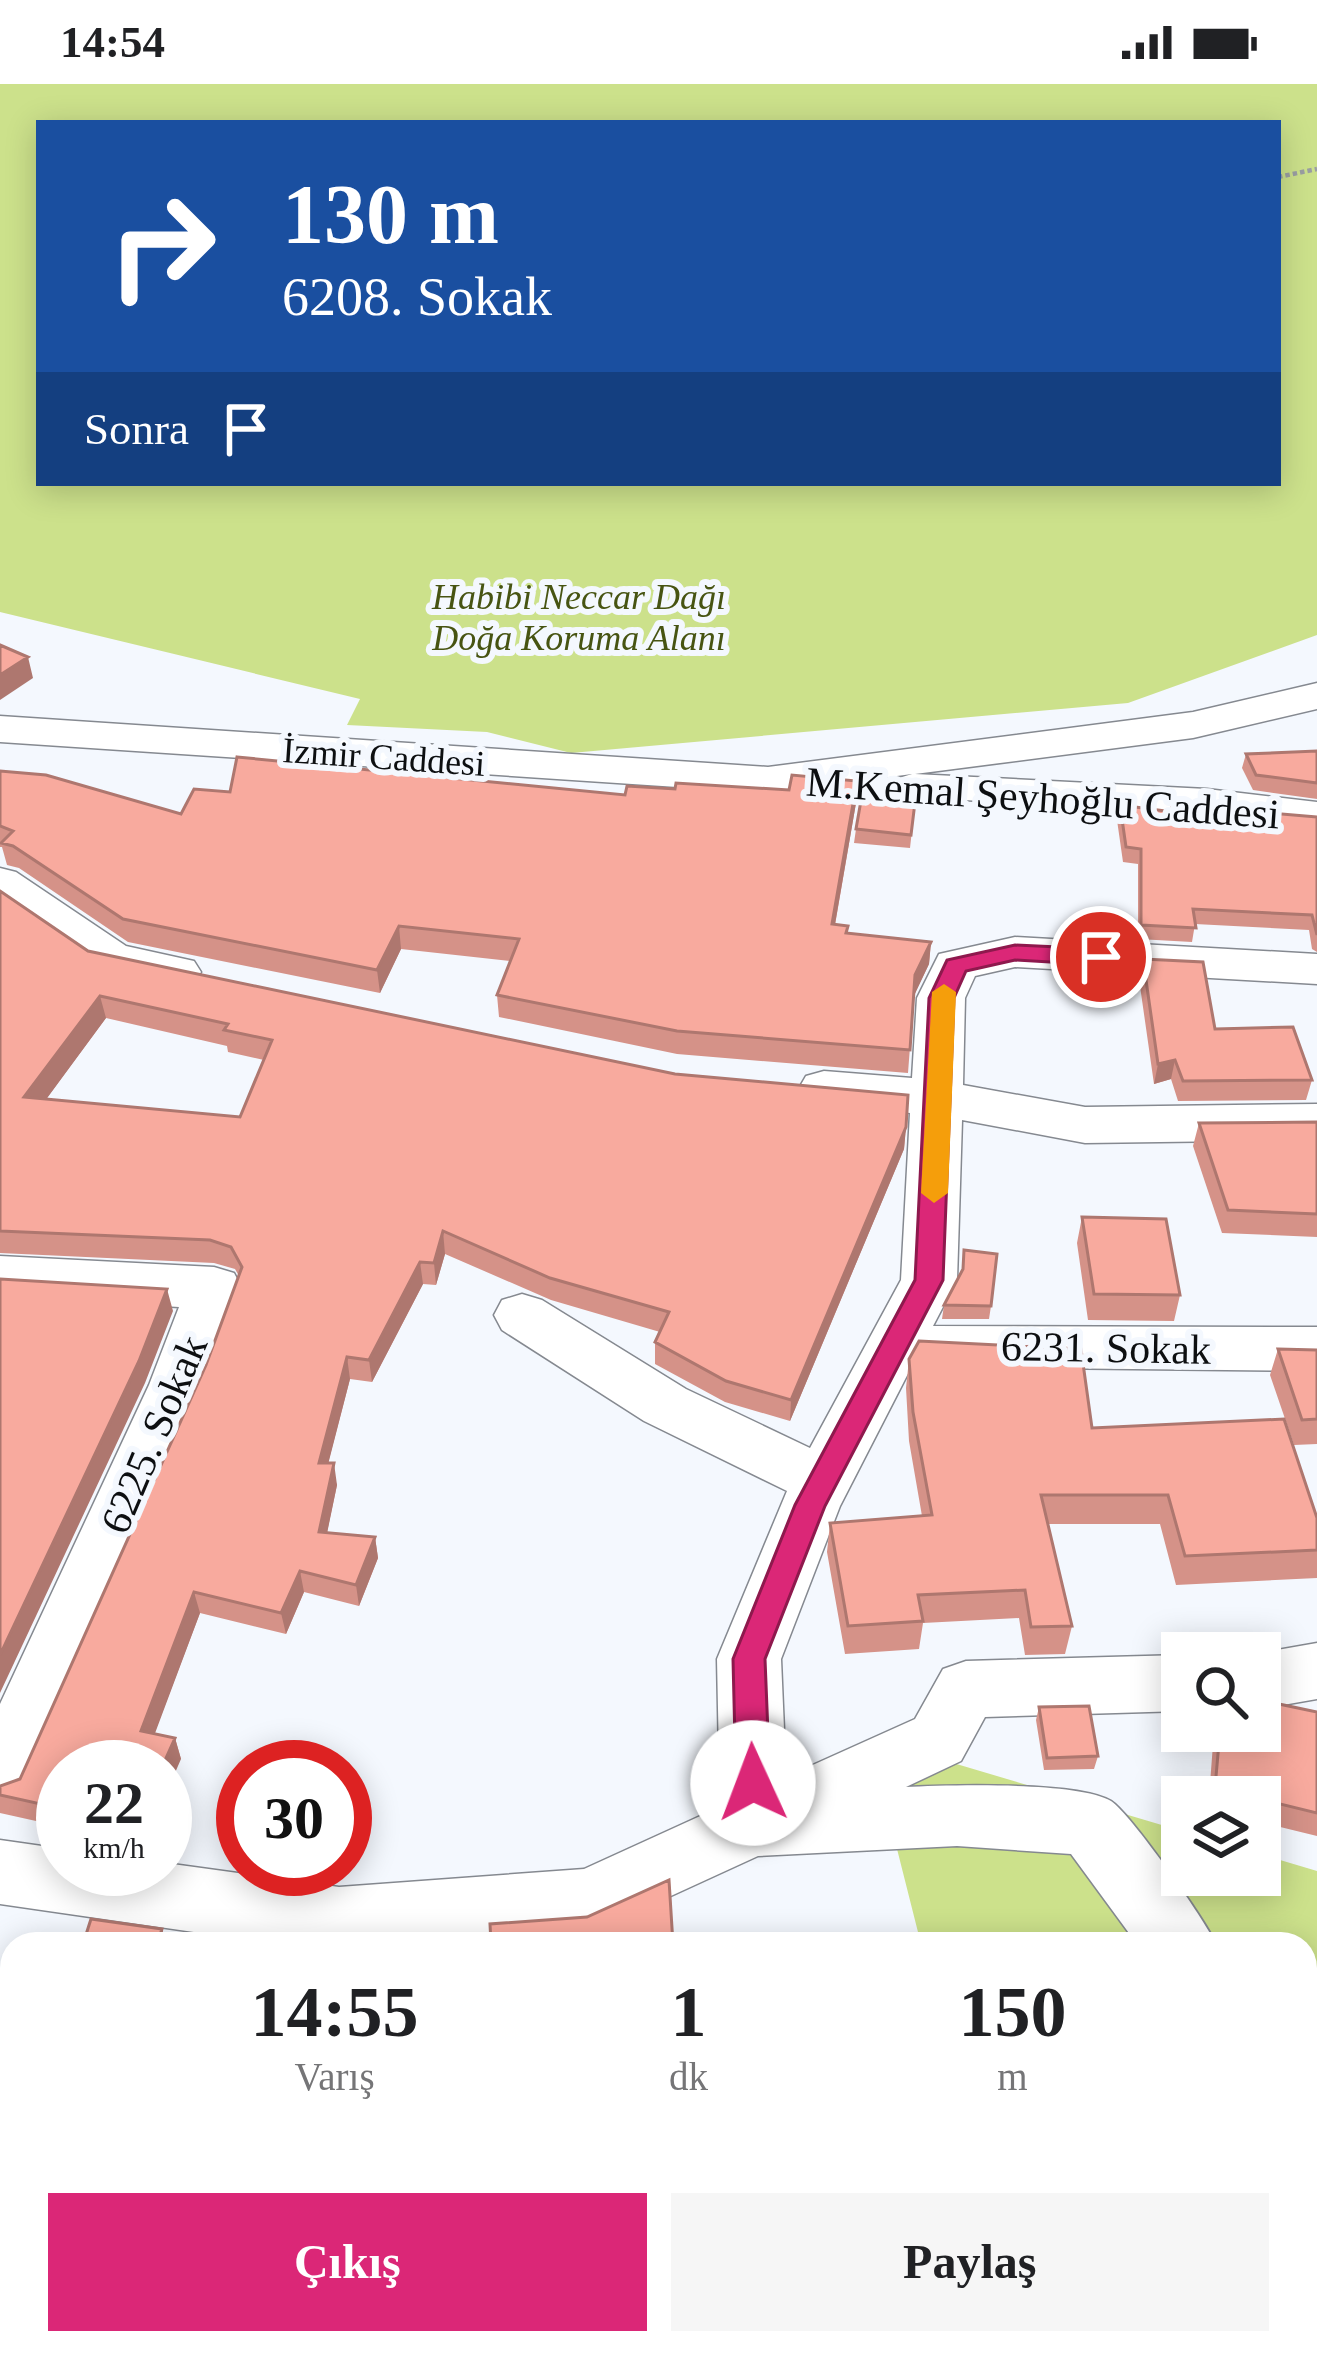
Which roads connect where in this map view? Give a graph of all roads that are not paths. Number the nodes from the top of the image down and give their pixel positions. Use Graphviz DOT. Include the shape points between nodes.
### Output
graph roads {
  1 [pos="1317,661"];
  2 [pos="1317,696"];
  3 [pos="0,729"];
  4 [pos="768,780"];
  5 [pos="1317,815"];
  6 [pos="0,882"];
  7 [pos="1317,969"];
  8 [pos="216,980"];
  9 [pos="786,1084"];
  10 [pos="940,1098"];
  11 [pos="1317,1122"];
  12 [pos="0,1276"];
  13 [pos="522,1315"];
  14 [pos="896,1344"];
  15 [pos="1317,1349"];
  16 [pos="823,1481"];
  17 [pos="1317,1671"];
  18 [pos="1281,1677"];
  19 [pos="1161,1684"];
  20 [pos="0,1775"];
  21 [pos="754,1825"];
  22 [pos="0,1872"];
  23 [pos="588,1922"];
  24 [pos="1171,1932"];
  1 -- 4 [label="street, İzmir Caddesi"];
  2 -- 4 [label="street, İzmir Caddesi" via="1193,724"];
  3 -- 4 [label="street, İzmir Caddesi"];
  4 -- 5 [label="street, M.Kemal Şeyhoğlu Caddesi" via="1208,802"];
  6 -- 8 [label="street" via="111,958"];
  7 -- 10 [label="street" via="1015,952 956,965 941,998"];
  9 -- 10 [label="street"];
  10 -- 11 [label="street" via="1085,1125"];
  10 -- 14 [label="street" via="929,1280"];
  12 -- 20 [label="street, 6225. Sokak" via="214,1288"];
  13 -- 16 [label="street" via="665,1405"];
  14 -- 15 [label="street, 6231. Sokak"];
  14 -- 16 [label="street"];
  16 -- 21 [label="street" via="749,1659"];
  17 -- 18 [label="street"];
  19 -- 21 [label="street" via="965,1690 938,1739"];
  21 -- 23 [label="street"];
  21 -- 24 [label="street" via="957,1815 1089,1824"];
  22 -- 23 [label="street" via="339,1920"];
}
